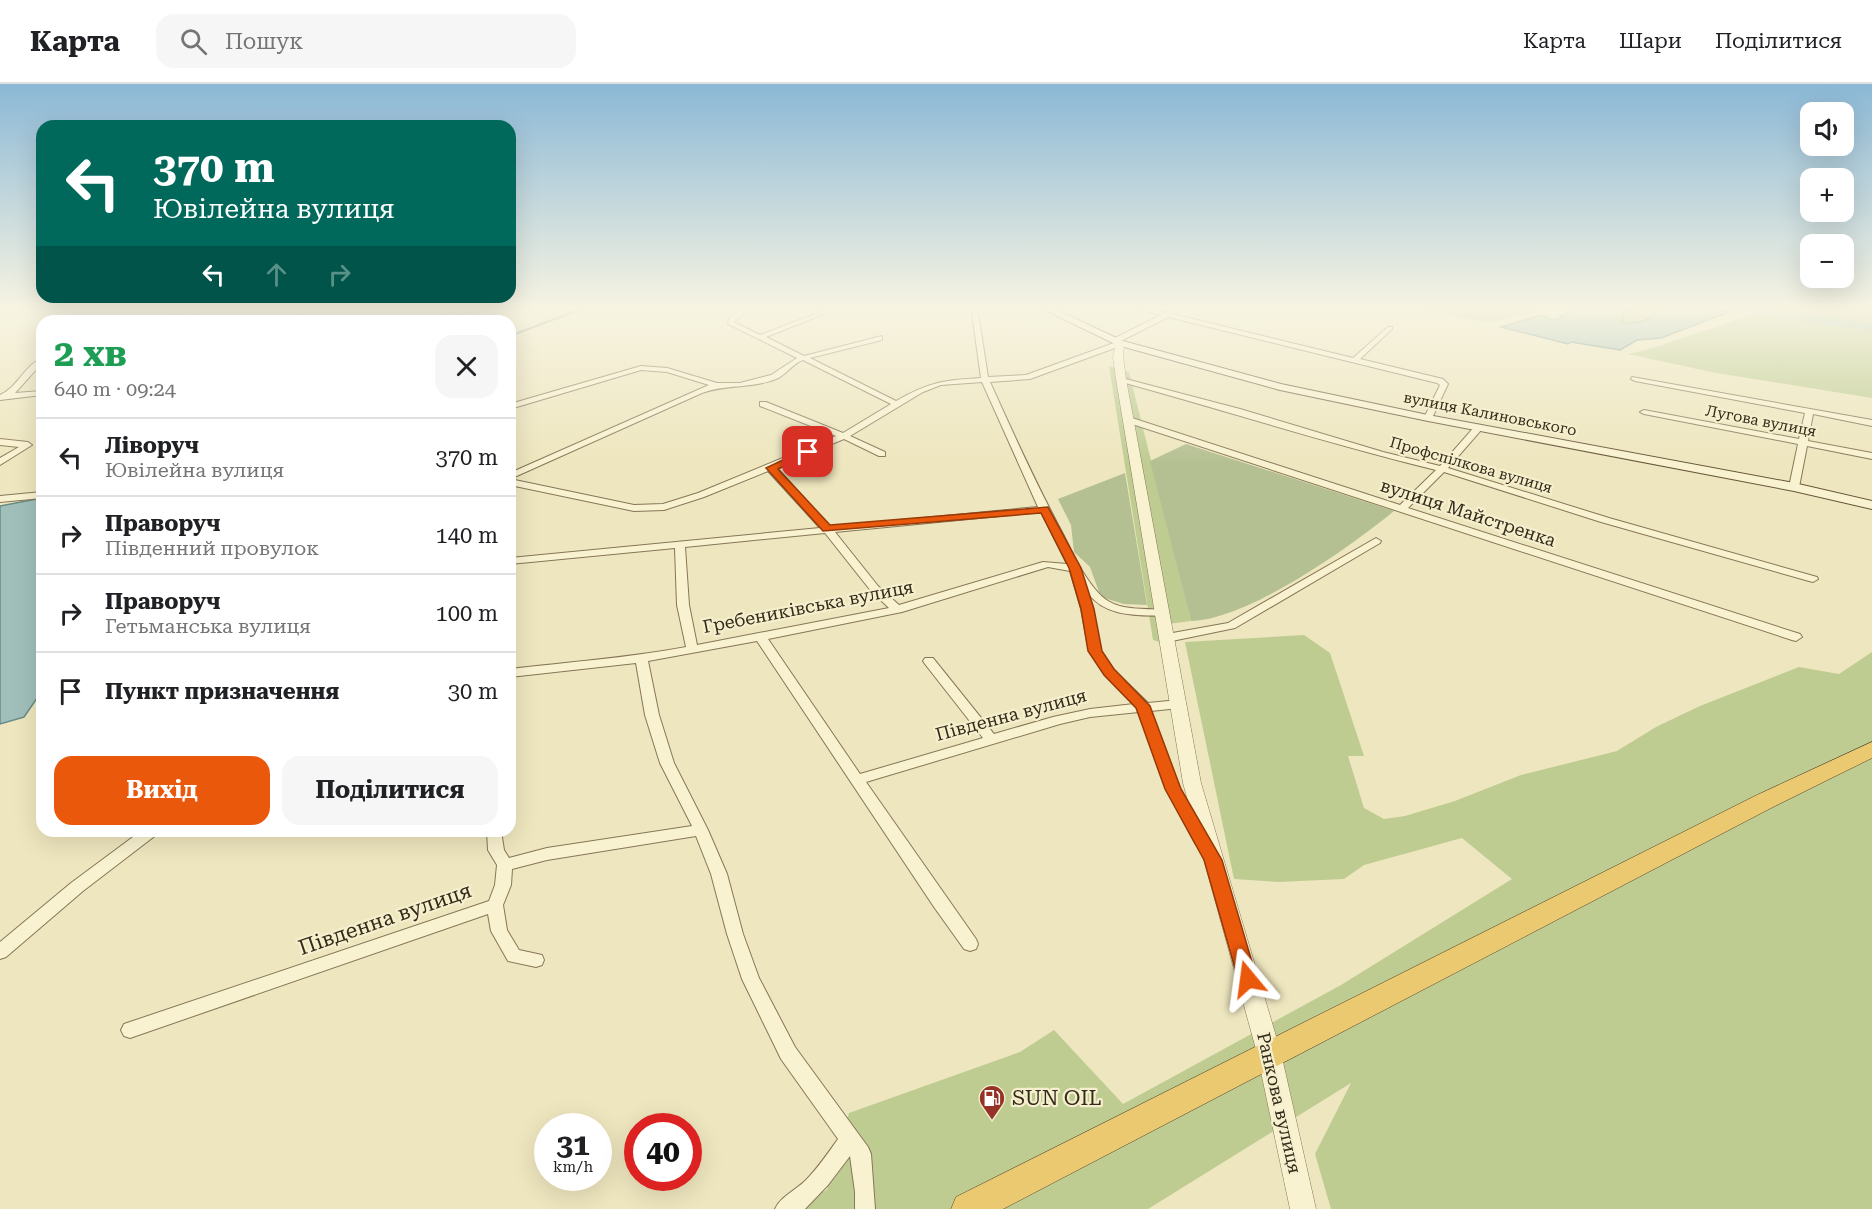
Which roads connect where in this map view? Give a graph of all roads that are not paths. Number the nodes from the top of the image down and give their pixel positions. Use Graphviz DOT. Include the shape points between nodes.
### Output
graph roads {
  1 [pos="803,358"];
  2 [pos="805,358"];
  3 [pos="982,358"];
  4 [pos="1075,358"];
  5 [pos="1118,358"];
  6 [pos="1177,358"];
  7 [pos="1349,358"];
  8 [pos="1355,360"];
  9 [pos="36,364"];
  10 [pos="1121,379"];
  11 [pos="1635,379"];
  12 [pos="985,380"];
  13 [pos="716,385"];
  14 [pos="17,389"];
  15 [pos="27,393"];
  16 [pos="36,393"];
  17 [pos="3,397"];
  18 [pos="516,398"];
  19 [pos="525,402"];
  20 [pos="763,404"];
  21 [pos="896,404"];
  22 [pos="516,405"];
  23 [pos="1644,412"];
  24 [pos="1809,412"];
  25 [pos="1428,418"];
  26 [pos="1129,420"];
  27 [pos="1872,423"];
  28 [pos="1479,428"];
  29 [pos="844,436"];
  30 [pos="0,442"];
  31 [pos="1804,443"];
  32 [pos="882,454"];
  33 [pos="1872,456"];
  34 [pos="0,462"];
  35 [pos="771,468"];
  36 [pos="1442,469"];
  37 [pos="516,473"];
  38 [pos="516,483"];
  39 [pos="1794,487"];
  40 [pos="36,496"];
  41 [pos="0,499"];
  42 [pos="1872,505"];
  43 [pos="1044,509"];
  44 [pos="1401,509"];
  45 [pos="827,529"];
  46 [pos="1376,541"];
  47 [pos="680,543"];
  48 [pos="516,560"];
  49 [pos="1075,568"];
  50 [pos="1813,579"];
  51 [pos="898,610"];
  52 [pos="1163,613"];
  53 [pos="760,636"];
  54 [pos="1796,637"];
  55 [pos="1167,638"];
  56 [pos="692,649"];
  57 [pos="641,659"];
  58 [pos="929,661"];
  59 [pos="516,672"];
  60 [pos="1179,704"];
  61 [pos="1143,706"];
  62 [pos="990,738"];
  63 [pos="1872,749"];
  64 [pos="857,780"];
  65 [pos="701,830"];
  66 [pos="143,837"];
  67 [pos="495,837"];
  68 [pos="1213,860"];
  69 [pos="505,865"];
  70 [pos="495,906"];
  71 [pos="970,944"];
  72 [pos="0,952"];
  73 [pos="536,960"];
  74 [pos="130,1030"];
  75 [pos="1269,1053"];
  76 [pos="850,1139"];
  77 [pos="785,1209"];
  78 [pos="865,1209"];
  79 [pos="968,1209"];
  80 [pos="1303,1209"];
  1 -- 13 [label="street" via="774,377 740,385"];
  2 -- 21 [label="street"];
  3 -- 12 [label="street, Ранкова вулиця"];
  4 -- 12 [label="street" via="1027,377"];
  5 -- 10 [label="street"];
  6 -- 25 [label="main road, вулиця Калиновського" via="1280,387"];
  7 -- 8 [label="street"];
  8 -- 25 [label="street" via="1444,384"];
  9 -- 14 [label="street"];
  10 -- 26 [label="street"];
  10 -- 36 [label="street, Профспілкова вулиця"];
  11 -- 24 [label="street"];
  12 -- 21 [label="street" via="940,383"];
  12 -- 43 [label="street, Ранкова вулиця"];
  13 -- 19 [label="street" via="667,370 632,369"];
  13 -- 37 [label="street"];
  14 -- 15 [label="street"];
  14 -- 17 [label="street"];
  15 -- 16 [label="street"];
  15 -- 17 [label="street"];
  18 -- 19 [label="street"];
  19 -- 22 [label="street"];
  20 -- 29 [label="street"];
  21 -- 29 [label="street"];
  23 -- 31 [label="street, Лугова вулиця"];
  24 -- 27 [label="street"];
  24 -- 31 [label="street"];
  25 -- 28 [label="main road, вулиця Калиновського"];
  26 -- 44 [label="street, вулиця Майстренка"];
  26 -- 52 [label="street"];
  28 -- 36 [label="street"];
  28 -- 39 [label="main road, вулиця Калиновського"];
  29 -- 32 [label="street"];
  29 -- 35 [label="street"];
  30 -- 34 [label="street" via="28,445"];
  31 -- 33 [label="street, Лугова вулиця"];
  31 -- 39 [label="street"];
  35 -- 38 [label="street" via="664,507 634,508"];
  35 -- 45 [label="street"];
  36 -- 44 [label="street"];
  36 -- 50 [label="street, Профспілкова вулиця"];
  39 -- 42 [label="main road, вулиця Калиновського"];
  40 -- 41 [label="street"];
  43 -- 45 [label="street"];
  43 -- 49 [label="street, Ранкова вулиця"];
  44 -- 54 [label="street, вулиця Майстренка"];
  45 -- 47 [label="street"];
  45 -- 51 [label="street" via="884,601"];
  46 -- 55 [label="street" via="1231,626"];
  47 -- 48 [label="street"];
  47 -- 56 [label="street" via="683,605"];
  49 -- 51 [label="street, Гребениківська вулиця" via="1047,564"];
  49 -- 52 [label="street" via="1096,597 1106,603 1120,609"];
  49 -- 61 [label="street, Ранкова вулиця" via="1095,651 1109,672"];
  51 -- 53 [label="street, Гребениківська вулиця"];
  52 -- 55 [label="street"];
  53 -- 56 [label="street, Гребениківська вулиця"];
  53 -- 64 [label="street"];
  55 -- 60 [label="street"];
  56 -- 57 [label="street, Гребениківська вулиця"];
  57 -- 59 [label="street, Гребениківська вулиця"];
  57 -- 65 [label="street" via="652,716 667,763"];
  58 -- 62 [label="street"];
  60 -- 61 [label="street, Південна вулиця"];
  60 -- 68 [label="street" via="1192,783"];
  61 -- 62 [label="street, Південна вулиця" via="1090,713"];
  61 -- 68 [label="street, Ранкова вулиця" via="1173,789"];
  62 -- 64 [label="street, Південна вулиця"];
  63 -- 75 [label="highway"];
  64 -- 71 [label="street"];
  65 -- 69 [label="street" via="547,854"];
  65 -- 76 [label="street" via="766,1012 788,1053"];
  66 -- 72 [label="street"];
  67 -- 69 [label="street" via="496,850"];
  68 -- 75 [label="street, Ранкова вулиця"];
  69 -- 70 [label="street, Південна вулиця"];
  70 -- 73 [label="street" via="499,931 514,956"];
  70 -- 74 [label="street, Південна вулиця"];
  75 -- 79 [label="highway"];
  75 -- 80 [label="street, Ранкова вулиця"];
  76 -- 77 [label="street" via="823,1176"];
  76 -- 78 [label="street" via="861,1154"];
}
